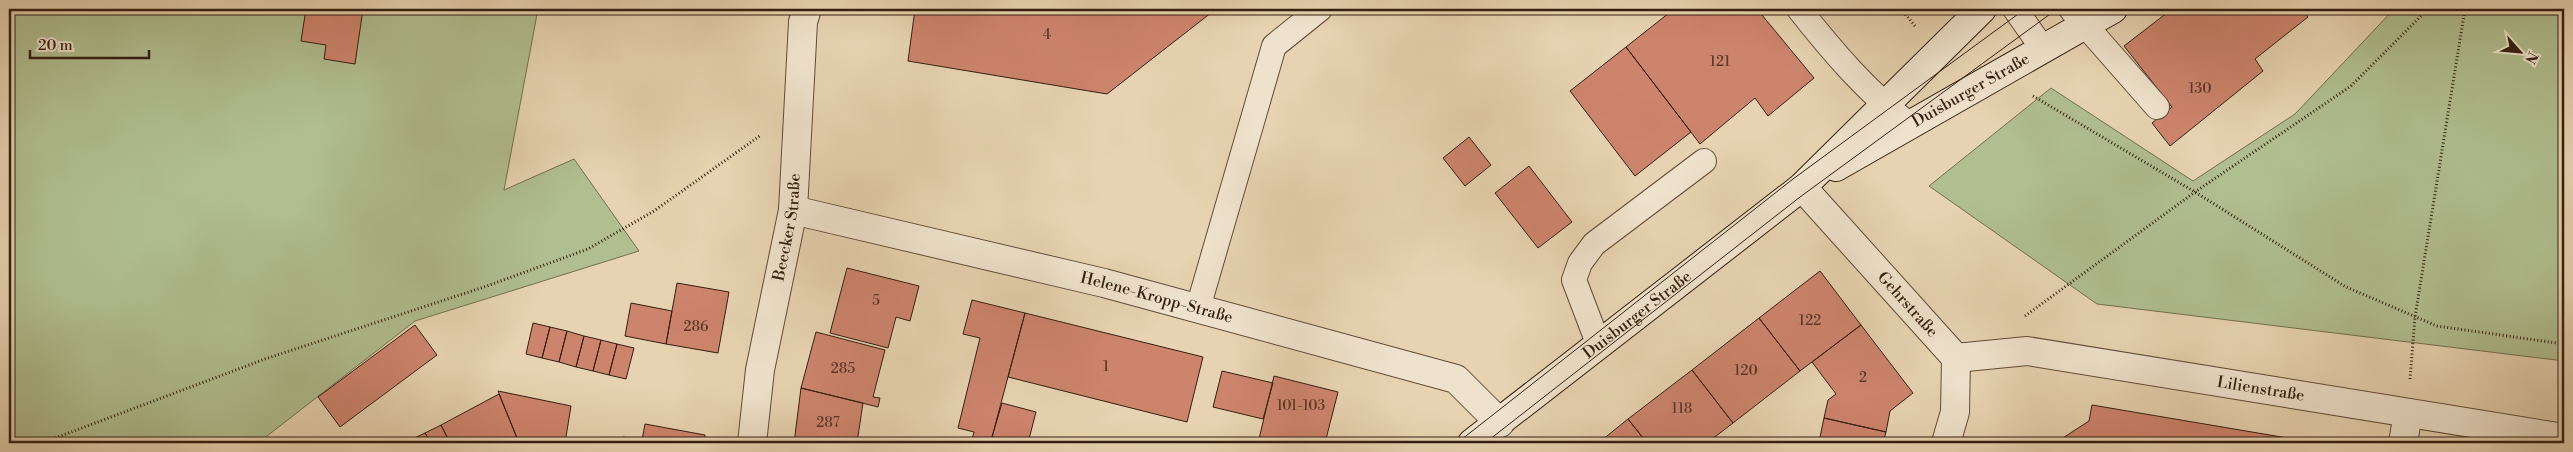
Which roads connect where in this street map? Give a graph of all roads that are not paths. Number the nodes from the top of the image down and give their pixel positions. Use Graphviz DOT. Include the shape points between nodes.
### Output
graph roads {
  1 [pos="807,9"];
  2 [pos="1320,9"];
  3 [pos="1799,9"];
  4 [pos="1982,9"];
  5 [pos="2015,9"];
  6 [pos="2113,9"];
  7 [pos="2079,16"];
  8 [pos="2043,49"];
  9 [pos="1886,104"];
  10 [pos="2158,107"];
  11 [pos="1910,125"];
  12 [pos="1704,161"];
  13 [pos="1802,186"];
  14 [pos="793,210"];
  15 [pos="1198,308"];
  16 [pos="1598,343"];
  17 [pos="1956,358"];
  18 [pos="2408,413"];
  19 [pos="1500,423"];
  20 [pos="2564,438"];
  21 [pos="752,443"];
  22 [pos="1472,443"];
  23 [pos="1946,443"];
  24 [pos="2403,443"];
  1 -- 14 [label="street, Beecker Straße" via="803,22"];
  2 -- 15 [label="lane" via="1274,46"];
  3 -- 9 [label="lane" via="1830,48"];
  4 -- 9 [label="street, Duisburger Straße"];
  5 -- 8 [label="lane"];
  6 -- 7 [label="street, Duisburger Straße"];
  7 -- 8 [label="street, Duisburger Straße"];
  7 -- 10 [label="lane"];
  8 -- 11 [label="street, Duisburger Straße"];
  9 -- 11 [label="lane"];
  9 -- 13 [label="street, Duisburger Straße"];
  11 -- 13 [label="street, Duisburger Straße"];
  12 -- 16 [label="lane" via="1594,244 1580,263 1574,280"];
  13 -- 16 [label="street, Duisburger Straße"];
  13 -- 17 [label="street, Gehrstraße"];
  14 -- 15 [label="street, Helene-Kropp-Straße"];
  14 -- 21 [label="street, Beecker Straße" via="760,370"];
  15 -- 19 [label="street, Helene-Kropp-Straße" via="1456,378"];
  16 -- 19 [label="street, Duisburger Straße"];
  17 -- 18 [label="street, Lilienstraße" via="2027,351"];
  17 -- 23 [label="street" via="1954,412"];
  18 -- 20 [label="street, Lilienstraße"];
  18 -- 24 [label="street"];
  19 -- 22 [label="street, Duisburger Straße"];
}
